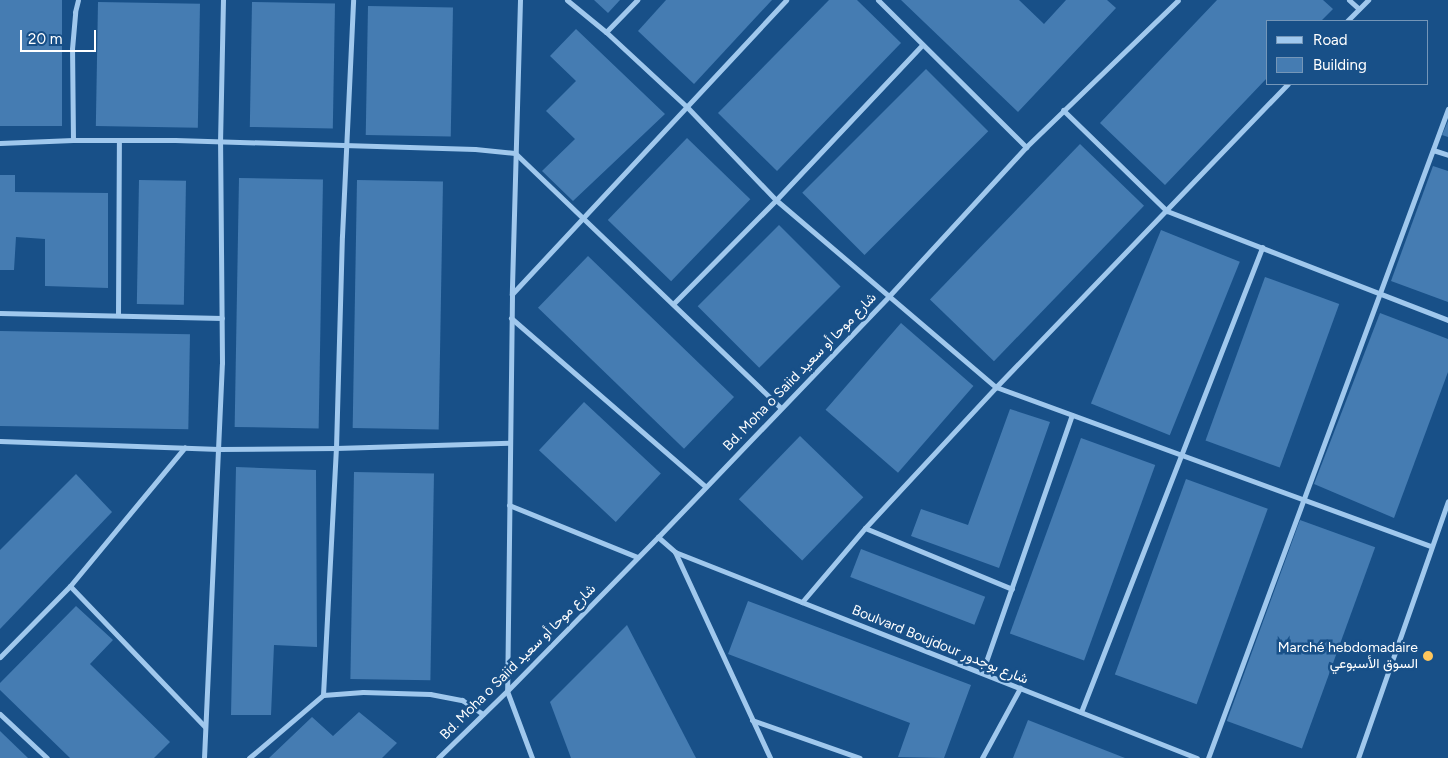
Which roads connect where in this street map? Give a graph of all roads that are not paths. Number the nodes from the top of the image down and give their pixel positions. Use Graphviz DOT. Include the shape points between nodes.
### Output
graph roads {
  1 [pos="78,0"];
  2 [pos="223,0"];
  3 [pos="353,0"];
  4 [pos="520,0"];
  5 [pos="567,0"];
  6 [pos="637,0"];
  7 [pos="786,0"];
  8 [pos="878,0"];
  9 [pos="1178,0"];
  10 [pos="1349,0"];
  11 [pos="1368,0"];
  12 [pos="1359,9"];
  13 [pos="1348,20"];
  14 [pos="606,32"];
  15 [pos="922,45"];
  16 [pos="1287,85"];
  17 [pos="687,107"];
  18 [pos="1448,109"];
  19 [pos="1063,110"];
  20 [pos="72,140"];
  21 [pos="119,140"];
  22 [pos="0,143"];
  23 [pos="220,143"];
  24 [pos="346,145"];
  25 [pos="1026,147"];
  26 [pos="1433,150"];
  27 [pos="515,153"];
  28 [pos="1448,155"];
  29 [pos="776,200"];
  30 [pos="1168,210"];
  31 [pos="583,218"];
  32 [pos="1262,247"];
  33 [pos="512,294"];
  34 [pos="1380,294"];
  35 [pos="889,296"];
  36 [pos="674,303"];
  37 [pos="0,313"];
  38 [pos="118,315"];
  39 [pos="222,318"];
  40 [pos="512,318"];
  41 [pos="1448,320"];
  42 [pos="996,387"];
  43 [pos="781,408"];
  44 [pos="1072,415"];
  45 [pos="0,441"];
  46 [pos="509,443"];
  47 [pos="186,447"];
  48 [pos="336,448"];
  49 [pos="219,449"];
  50 [pos="1181,454"];
  51 [pos="705,486"];
  52 [pos="1304,500"];
  53 [pos="1448,501"];
  54 [pos="508,505"];
  55 [pos="865,528"];
  56 [pos="658,537"];
  57 [pos="1431,546"];
  58 [pos="675,552"];
  59 [pos="637,557"];
  60 [pos="70,586"];
  61 [pos="1012,589"];
  62 [pos="802,602"];
  63 [pos="0,657"];
  64 [pos="982,673"];
  65 [pos="1020,688"];
  66 [pos="507,691"];
  67 [pos="323,695"];
  68 [pos="1081,712"];
  69 [pos="0,714"];
  70 [pos="483,714"];
  71 [pos="752,720"];
  72 [pos="205,727"];
  73 [pos="47,758"];
  74 [pos="204,758"];
  75 [pos="249,758"];
  76 [pos="438,758"];
  77 [pos="532,758"];
  78 [pos="770,758"];
  79 [pos="860,758"];
  80 [pos="982,758"];
  81 [pos="1197,758"];
  82 [pos="1208,758"];
  83 [pos="1358,758"];
  1 -- 20 [label="street" via="72,49"];
  2 -- 23 [label="street"];
  3 -- 24 [label="street"];
  4 -- 27 [label="street"];
  5 -- 14 [label="street"];
  6 -- 14 [label="street"];
  7 -- 17 [label="street"];
  8 -- 15 [label="street"];
  9 -- 19 [label="street, Bd. Moha o Saiid شارع موحا أو سعيد"];
  10 -- 12 [label="street"];
  11 -- 12 [label="street"];
  12 -- 13 [label="street"];
  14 -- 17 [label="street"];
  15 -- 25 [label="street"];
  15 -- 29 [label="street"];
  16 -- 30 [label="street"];
  17 -- 29 [label="street"];
  17 -- 31 [label="street"];
  18 -- 26 [label="street"];
  19 -- 25 [label="street, Bd. Moha o Saiid شارع موحا أو سعيد"];
  19 -- 30 [label="street"];
  20 -- 21 [label="street"];
  20 -- 22 [label="street"];
  21 -- 23 [label="street"];
  21 -- 38 [label="street"];
  23 -- 24 [label="street"];
  23 -- 39 [label="street"];
  24 -- 27 [label="street"];
  24 -- 48 [label="street"];
  25 -- 35 [label="street, Bd. Moha o Saiid شارع موحا أو سعيد"];
  26 -- 28 [label="street"];
  26 -- 34 [label="street"];
  27 -- 31 [label="street"];
  27 -- 33 [label="street"];
  29 -- 35 [label="street"];
  29 -- 36 [label="street"];
  30 -- 32 [label="street"];
  30 -- 42 [label="street"];
  31 -- 33 [label="street"];
  31 -- 36 [label="street"];
  32 -- 34 [label="street"];
  32 -- 50 [label="street"];
  33 -- 40 [label="street"];
  34 -- 41 [label="street"];
  34 -- 52 [label="street"];
  35 -- 42 [label="street"];
  35 -- 43 [label="street, Bd. Moha o Saiid شارع موحا أو سعيد"];
  36 -- 43 [label="street"];
  37 -- 38 [label="street"];
  38 -- 39 [label="street"];
  39 -- 49 [label="street"];
  40 -- 46 [label="street"];
  40 -- 51 [label="street"];
  42 -- 44 [label="street"];
  42 -- 55 [label="street"];
  43 -- 51 [label="street, Bd. Moha o Saiid شارع موحا أو سعيد"];
  44 -- 50 [label="street"];
  44 -- 61 [label="street"];
  45 -- 47 [label="street"];
  46 -- 48 [label="street"];
  46 -- 54 [label="street"];
  47 -- 49 [label="street"];
  47 -- 60 [label="street"];
  48 -- 49 [label="street"];
  48 -- 67 [label="street"];
  49 -- 72 [label="street"];
  50 -- 52 [label="street"];
  50 -- 68 [label="street"];
  51 -- 56 [label="street, Bd. Moha o Saiid شارع موحا أو سعيد"];
  52 -- 57 [label="street"];
  52 -- 82 [label="street"];
  53 -- 57 [label="street"];
  54 -- 59 [label="street"];
  54 -- 66 [label="street"];
  55 -- 61 [label="street"];
  55 -- 62 [label="street"];
  56 -- 58 [label="street"];
  56 -- 59 [label="street, Bd. Moha o Saiid شارع موحا أو سعيد"];
  57 -- 83 [label="street"];
  58 -- 62 [label="street, Boulvard Boujdour شارع بوجدور"];
  58 -- 71 [label="street"];
  59 -- 66 [label="street, Bd. Moha o Saiid شارع موحا أو سعيد"];
  60 -- 63 [label="street"];
  60 -- 72 [label="street"];
  61 -- 64 [label="street"];
  62 -- 64 [label="street, Boulvard Boujdour شارع بوجدور"];
  64 -- 65 [label="street, Boulvard Boujdour شارع بوجدور"];
  65 -- 68 [label="street, Boulvard Boujdour شارع بوجدور"];
  65 -- 80 [label="street"];
  66 -- 70 [label="street, Bd. Moha o Saiid شارع موحا أو سعيد"];
  66 -- 77 [label="street"];
  67 -- 70 [label="street" via="363,692 430,694 462,700"];
  67 -- 75 [label="street"];
  68 -- 81 [label="street, Boulvard Boujdour شارع بوجدور"];
  69 -- 73 [label="street"];
  70 -- 76 [label="street, Bd. Moha o Saiid شارع موحا أو سعيد"];
  71 -- 78 [label="street"];
  71 -- 79 [label="street"];
  72 -- 74 [label="street"];
}
